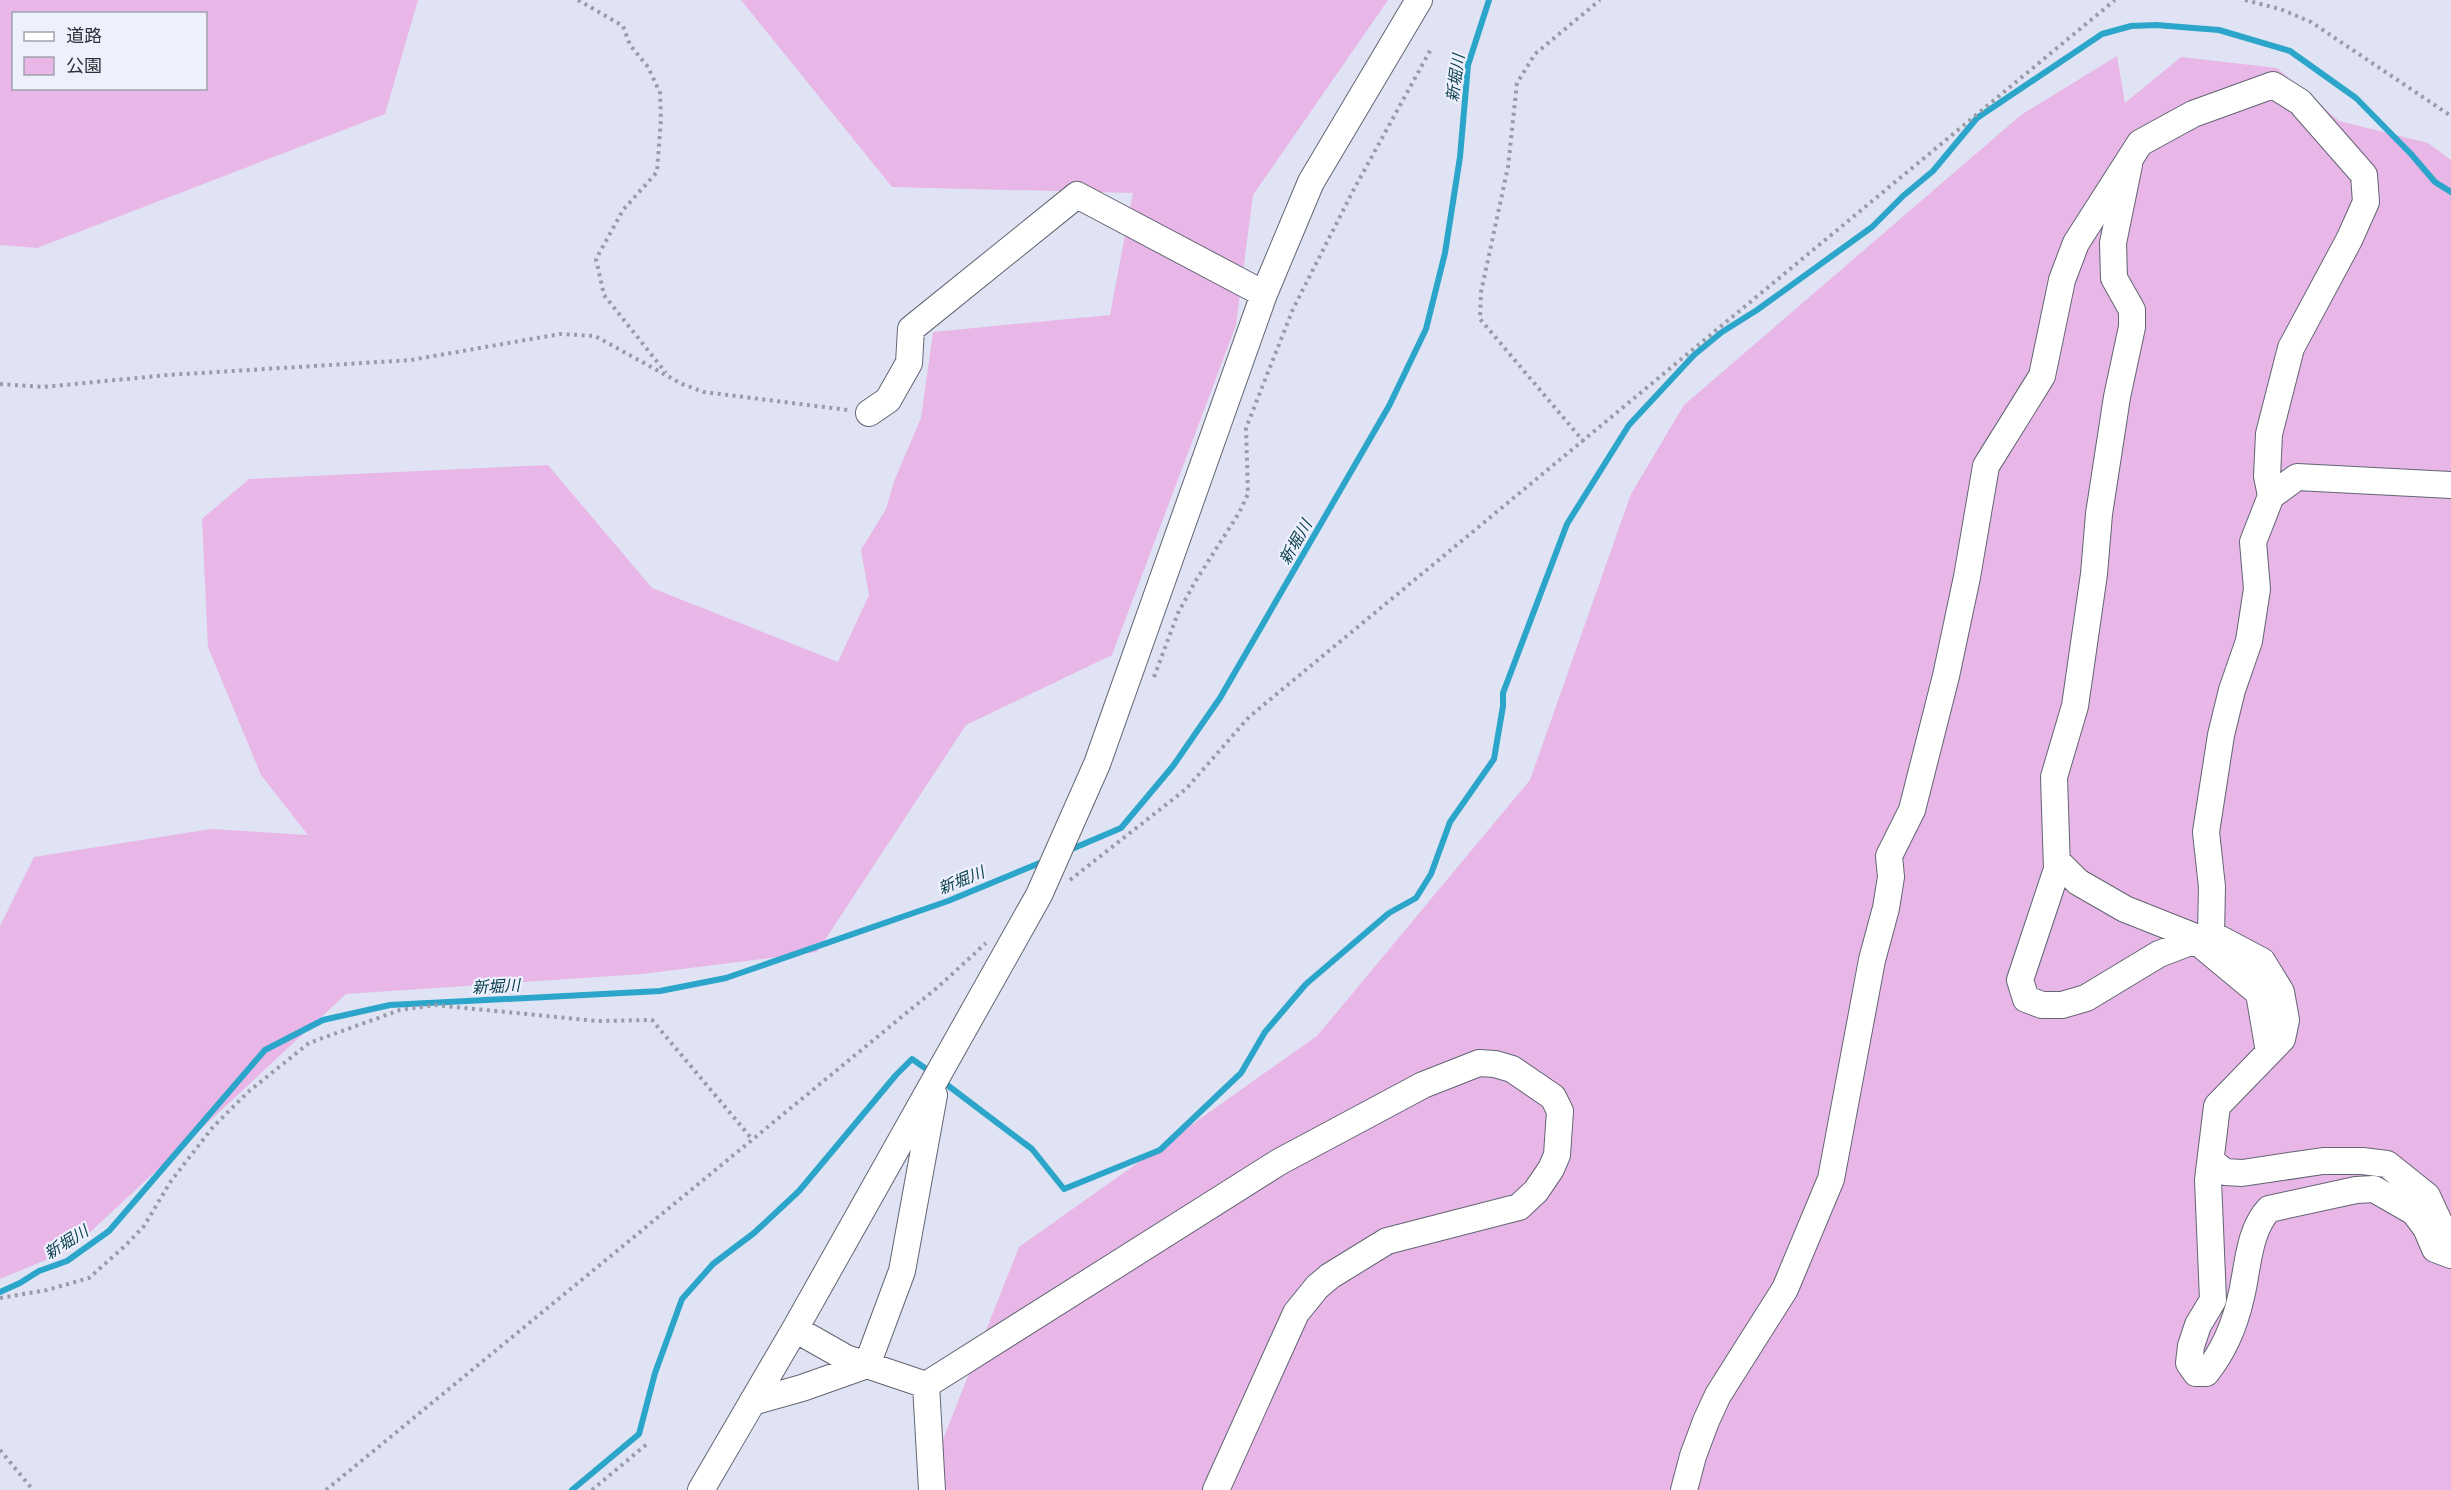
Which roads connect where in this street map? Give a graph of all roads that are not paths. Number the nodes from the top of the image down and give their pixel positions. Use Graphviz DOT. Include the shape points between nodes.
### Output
graph roads {
  1 [pos="1419,0"];
  2 [pos="2130,158"];
  3 [pos="1264,294"];
  4 [pos="869,413"];
  5 [pos="2451,485"];
  6 [pos="2271,496"];
  7 [pos="2057,861"];
  8 [pos="2204,936"];
  9 [pos="938,1074"];
  10 [pos="2211,1161"];
  11 [pos="2448,1255"];
  12 [pos="795,1329"];
  13 [pos="867,1365"];
  14 [pos="926,1385"];
  15 [pos="752,1402"];
  16 [pos="701,1490"];
  17 [pos="932,1490"];
  18 [pos="1216,1490"];
  19 [pos="1684,1490"];
  1 -- 3 [label="street" via="1311,182"];
  2 -- 6 [label="street" via="2140,143 2193,114 2273,86 2301,102 2364,175 2366,202 2361,214 2291,348 2269,434 2267,476"];
  2 -- 7 [label="street" via="2113,243 2114,278 2132,310 2132,327 2099,514 2075,706 2054,777"];
  2 -- 19 [label="street" via="2076,243 2062,280 2042,376 1986,466 1968,577 1943,687 1912,810 1889,856 1886,908 1872,960 1831,1179 1785,1289 1718,1395"];
  3 -- 4 [label="street" via="1077,195 911,329 909,363 888,400"];
  3 -- 9 [label="street" via="1097,764 1039,895"];
  5 -- 6 [label="street" via="2297,477"];
  6 -- 8 [label="street" via="2253,542 2257,589 2249,641 2221,735 2206,831 2212,887"];
  7 -- 8 [label="street" via="2079,882 2126,909"];
  7 -- 8 [label="street" via="2020,980 2026,999 2042,1005 2062,1005 2086,998 2159,954"];
  8 -- 10 [label="street" via="2262,961 2281,992 2286,1020 2282,1039 2217,1106"];
  9 -- 12 [label="street"];
  9 -- 13 [label="street" via="902,1271"];
  10 -- 11 [label="street" via="2225,1172 2242,1173 2323,1161 2387,1164 2427,1196"];
  10 -- 11 [label="street" via="2208,1180 2213,1300 2190,1346 2188,1363 2196,1373 2206,1373 2220,1356 2241,1300 2255,1233 2269,1209 2374,1189 2414,1212 2435,1249"];
  12 -- 13 [label="street" via="846,1358"];
  12 -- 15 [label="street"];
  13 -- 14 [label="street"];
  13 -- 15 [label="street"];
  14 -- 17 [label="street"];
  14 -- 18 [label="street" via="1279,1162 1423,1085 1479,1063 1495,1064 1512,1069 1553,1097 1560,1111 1557,1155 1536,1191 1519,1207 1387,1241 1317,1287 1296,1313"];
  15 -- 16 [label="street"];
}
